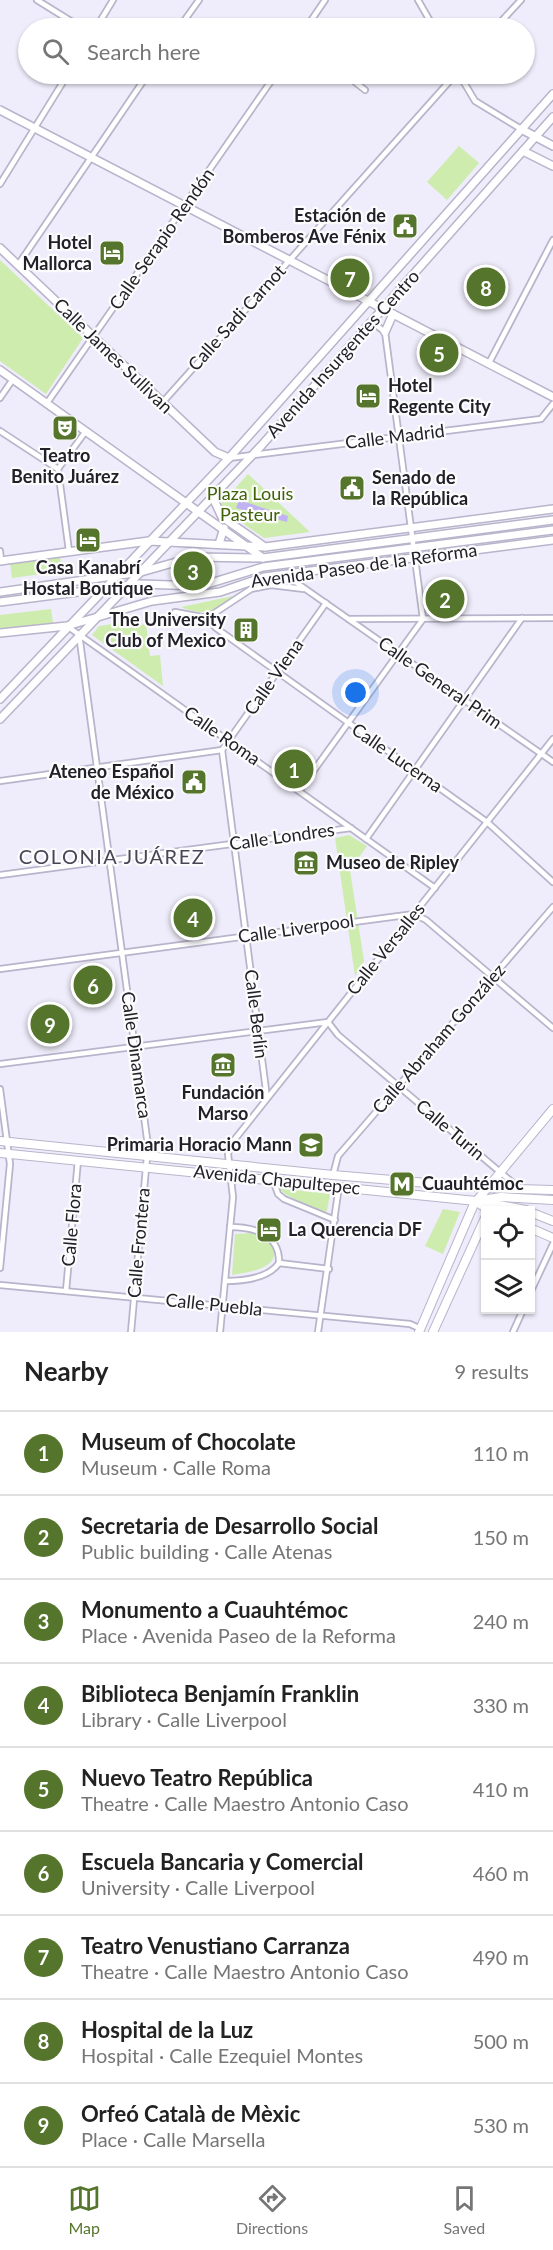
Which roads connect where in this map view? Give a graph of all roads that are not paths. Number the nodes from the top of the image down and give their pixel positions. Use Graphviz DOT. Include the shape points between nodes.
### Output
graph roads {
  1 [pos="37,0"];
  2 [pos="113,0"];
  3 [pos="199,0"];
  4 [pos="325,0"];
  5 [pos="418,0"];
  6 [pos="521,0"];
  7 [pos="66,18"];
  8 [pos="102,18"];
  9 [pos="186,18"];
  10 [pos="313,18"];
  11 [pos="428,18"];
  12 [pos="504,18"];
  13 [pos="62,84"];
  14 [pos="141,84"];
  15 [pos="269,84"];
  16 [pos="358,84"];
  17 [pos="448,84"];
  18 [pos="464,84"];
  19 [pos="365,90"];
  20 [pos="553,94"];
  21 [pos="0,110"];
  22 [pos="553,117"];
  23 [pos="35,128"];
  24 [pos="521,129"];
  25 [pos="535,137"];
  26 [pos="553,146"];
  27 [pos="524,151"];
  28 [pos="91,159"];
  29 [pos="553,166"];
  30 [pos="0,184"];
  31 [pos="184,207"];
  32 [pos="423,240"];
  33 [pos="553,240"];
  34 [pos="0,248"];
  35 [pos="435,251"];
  36 [pos="289,260"];
  37 [pos="18,265"];
  38 [pos="369,302"];
  39 [pos="383,309"];
  40 [pos="393,314"];
  41 [pos="372,322"];
  42 [pos="385,332"];
  43 [pos="93,338"];
  44 [pos="489,363"];
  45 [pos="0,370"];
  46 [pos="13,379"];
  47 [pos="553,397"];
  48 [pos="0,399"];
  49 [pos="162,402"];
  50 [pos="47,403"];
  51 [pos="553,404"];
  52 [pos="0,431"];
  53 [pos="86,431"];
  54 [pos="399,436"];
  55 [pos="253,454"];
  56 [pos="229,458"];
  57 [pos="58,469"];
  58 [pos="213,498"];
  59 [pos="186,503"];
  60 [pos="553,509"];
  61 [pos="200,512"];
  62 [pos="553,520"];
  63 [pos="224,528"];
  64 [pos="410,528"];
  65 [pos="553,530"];
  66 [pos="411,537"];
  67 [pos="553,540"];
  68 [pos="149,541"];
  69 [pos="170,543"];
  70 [pos="219,544"];
  71 [pos="250,547"];
  72 [pos="265,547"];
  73 [pos="413,548"];
  74 [pos="0,551"];
  75 [pos="69,551"];
  76 [pos="263,558"];
  77 [pos="414,559"];
  78 [pos="1,561"];
  79 [pos="273,566"];
  80 [pos="141,572"];
  81 [pos="284,574"];
  82 [pos="115,576"];
  83 [pos="128,586"];
  84 [pos="103,589"];
  85 [pos="306,590"];
  86 [pos="0,592"];
  87 [pos="0,602"];
  88 [pos="326,603"];
  89 [pos="175,612"];
  90 [pos="96,618"];
  91 [pos="207,618"];
  92 [pos="522,618"];
  93 [pos="553,618"];
  94 [pos="349,619"];
  95 [pos="423,619"];
  96 [pos="67,626"];
  97 [pos="0,633"];
  98 [pos="79,634"];
  99 [pos="398,653"];
  100 [pos="278,672"];
  101 [pos="0,699"];
  102 [pos="465,701"];
  103 [pos="0,719"];
  104 [pos="348,723"];
  105 [pos="553,740"];
  106 [pos="230,741"];
  107 [pos="222,750"];
  108 [pos="541,754"];
  109 [pos="553,762"];
  110 [pos="97,768"];
  111 [pos="416,770"];
  112 [pos="0,781"];
  113 [pos="299,791"];
  114 [pos="487,822"];
  115 [pos="351,828"];
  116 [pos="366,838"];
  117 [pos="234,843"];
  118 [pos="110,860"];
  119 [pos="0,875"];
  120 [pos="553,882"];
  121 [pos="435,888"];
  122 [pos="553,907"];
  123 [pos="414,914"];
  124 [pos="246,936"];
  125 [pos="122,953"];
  126 [pos="0,969"];
  127 [pos="493,976"];
  128 [pos="328,1022"];
  129 [pos="553,1028"];
  130 [pos="258,1031"];
  131 [pos="135,1047"];
  132 [pos="0,1064"];
  133 [pos="398,1086"];
  134 [pos="0,1089"];
  135 [pos="267,1098"];
  136 [pos="553,1109"];
  137 [pos="4,1141"];
  138 [pos="0,1153"];
  139 [pos="10,1154"];
  140 [pos="147,1155"];
  141 [pos="78,1160"];
  142 [pos="230,1163"];
  143 [pos="146,1166"];
  144 [pos="499,1172"];
  145 [pos="333,1174"];
  146 [pos="231,1175"];
  147 [pos="273,1180"];
  148 [pos="339,1186"];
  149 [pos="487,1188"];
  150 [pos="519,1188"];
  151 [pos="553,1190"];
  152 [pos="553,1200"];
  153 [pos="476,1201"];
  154 [pos="483,1206"];
  155 [pos="504,1206"];
  156 [pos="535,1214"];
  157 [pos="335,1220"];
  158 [pos="553,1221"];
  159 [pos="230,1227"];
  160 [pos="481,1227"];
  161 [pos="535,1230"];
  162 [pos="553,1238"];
  163 [pos="553,1244"];
  164 [pos="279,1263"];
  165 [pos="0,1268"];
  166 [pos="329,1269"];
  167 [pos="225,1281"];
  168 [pos="535,1284"];
  169 [pos="0,1285"];
  170 [pos="66,1291"];
  171 [pos="134,1298"];
  172 [pos="222,1306"];
  173 [pos="521,1314"];
  174 [pos="322,1316"];
  175 [pos="422,1331"];
  176 [pos="130,1332"];
  177 [pos="220,1332"];
  178 [pos="318,1332"];
  179 [pos="433,1332"];
  180 [pos="513,1332"];
  1 -- 7 [label="street"];
  2 -- 8 [label="street"];
  3 -- 9 [label="street"];
  4 -- 10 [label="street"];
  5 -- 11 [label="street"];
  6 -- 12 [label="street"];
  13 -- 23 [label="street"];
  14 -- 28 [label="street"];
  15 -- 31 [label="street, Calle Serapio Rendón"];
  16 -- 19 [label="street"];
  17 -- 36 [label="street, Calle Sadi Carnot"];
  18 -- 24 [label="street" via="475,101"];
  20 -- 24 [label="main road, Avenida Insurgentes Centro"];
  21 -- 23 [label="main road"];
  22 -- 25 [label="main road, Avenida Insurgentes Centro"];
  23 -- 28 [label="main road"];
  23 -- 30 [label="street"];
  24 -- 25 [label="main road"];
  24 -- 32 [label="main road, Avenida Insurgentes Centro"];
  25 -- 26 [label="main road"];
  25 -- 27 [label="main road, Avenida Insurgentes Centro"];
  27 -- 29 [label="main road"];
  27 -- 35 [label="main road, Avenida Insurgentes Centro"];
  28 -- 31 [label="main road"];
  28 -- 37 [label="street"];
  31 -- 36 [label="main road"];
  31 -- 43 [label="street, Calle Serapio Rendón"];
  32 -- 35 [label="main road"];
  32 -- 38 [label="main road, Avenida Insurgentes Centro"];
  33 -- 44 [label="street"];
  34 -- 37 [label="main road, Calle James Sullivan"];
  35 -- 39 [label="main road, Avenida Insurgentes Centro"];
  36 -- 38 [label="main road"];
  36 -- 49 [label="street, Calle Sadi Carnot"];
  37 -- 43 [label="main road, Calle James Sullivan"];
  38 -- 39 [label="main road"];
  38 -- 56 [label="main road, Avenida Insurgentes Centro"];
  39 -- 40 [label="main road"];
  39 -- 41 [label="main road, Avenida Insurgentes Centro"];
  40 -- 42 [label="main road"];
  40 -- 44 [label="main road"];
  41 -- 42 [label="street"];
  41 -- 55 [label="main road, Avenida Insurgentes Centro"];
  42 -- 54 [label="street"];
  43 -- 49 [label="main road, Calle James Sullivan"];
  43 -- 50 [label="street, Calle Serapio Rendón"];
  44 -- 47 [label="main road"];
  45 -- 46 [label="main road"];
  46 -- 48 [label="street"];
  46 -- 50 [label="main road"];
  49 -- 56 [label="main road, Calle James Sullivan" via="215,452"];
  50 -- 53 [label="main road"];
  51 -- 54 [label="street, Calle Madrid" via="541,419"];
  52 -- 57 [label="street"];
  53 -- 57 [label="street"];
  53 -- 59 [label="main road"];
  54 -- 55 [label="street, Calle Madrid"];
  54 -- 64 [label="street"];
  55 -- 56 [label="street, Calle Madrid"];
  55 -- 58 [label="main road, Avenida Insurgentes Centro"];
  56 -- 59 [label="main road, Avenida Insurgentes Centro"];
  57 -- 75 [label="street"];
  58 -- 61 [label="main road, Avenida Insurgentes Centro"];
  58 -- 72 [label="main road" via="222,517"];
  59 -- 61 [label="main road"];
  59 -- 68 [label="main road, Avenida Insurgentes Centro"];
  60 -- 64 [label="main road, Avenida Paseo de la Reforma"];
  61 -- 63 [label="main road"];
  61 -- 69 [label="main road, Avenida Insurgentes Centro"];
  62 -- 66 [label="main road, Avenida Paseo de la Reforma"];
  63 -- 70 [label="main road"];
  63 -- 71 [label="main road"];
  64 -- 66 [label="street"];
  64 -- 72 [label="main road, Avenida Paseo de la Reforma"];
  65 -- 73 [label="main road, Avenida Paseo de la Reforma"];
  66 -- 73 [label="street"];
  66 -- 76 [label="main road, Avenida Paseo de la Reforma"];
  67 -- 77 [label="main road, Avenida Paseo de la Reforma"];
  68 -- 69 [label="main road, Avenida Paseo de la Reforma"];
  68 -- 75 [label="main road, Avenida Paseo de la Reforma"];
  68 -- 82 [label="main road, Avenida Insurgentes Centro"];
  69 -- 70 [label="main road, Avenida Paseo de la Reforma"];
  69 -- 80 [label="main road, Avenida Insurgentes Centro"];
  70 -- 71 [label="main road, Avenida Paseo de la Reforma"];
  71 -- 72 [label="main road, Avenida Paseo de la Reforma"];
  71 -- 76 [label="main road"];
  73 -- 77 [label="street"];
  73 -- 79 [label="main road, Avenida Paseo de la Reforma"];
  74 -- 78 [label="street"];
  75 -- 78 [label="main road, Avenida Paseo de la Reforma"];
  76 -- 79 [label="main road"];
  76 -- 80 [label="main road, Avenida Paseo de la Reforma" via="194,557"];
  77 -- 81 [label="main road, Avenida Paseo de la Reforma"];
  77 -- 95 [label="street"];
  79 -- 81 [label="main road"];
  79 -- 83 [label="main road, Avenida Paseo de la Reforma" via="201,586"];
  80 -- 82 [label="main road, Avenida Paseo de la Reforma"];
  80 -- 83 [label="main road, Avenida Insurgentes Centro"];
  81 -- 85 [label="street, Calle General Prim"];
  81 -- 90 [label="main road, Avenida Paseo de la Reforma" via="254,579 219,592 152,601"];
  82 -- 84 [label="main road, Avenida Insurgentes Centro"];
  82 -- 86 [label="main road, Avenida Paseo de la Reforma"];
  83 -- 84 [label="main road, Avenida Paseo de la Reforma"];
  83 -- 90 [label="main road, Avenida Insurgentes Centro"];
  84 -- 87 [label="main road, Avenida Paseo de la Reforma"];
  84 -- 96 [label="main road, Avenida Insurgentes Centro"];
  85 -- 88 [label="street, Calle General Prim"];
  85 -- 91 [label="street, Avenida Paseo de la Reforma" via="260,586"];
  88 -- 94 [label="street, Calle General Prim"];
  88 -- 100 [label="street, Calle Viena"];
  89 -- 91 [label="street"];
  90 -- 96 [label="main road, Avenida Paseo de la Reforma"];
  90 -- 98 [label="main road, Avenida Insurgentes Centro"];
  91 -- 100 [label="street, Calle Lucerna"];
  92 -- 93 [label="street"];
  92 -- 95 [label="street"];
  92 -- 102 [label="street"];
  94 -- 95 [label="street"];
  94 -- 99 [label="street, Calle General Prim"];
  95 -- 99 [label="street"];
  96 -- 97 [label="main road, Avenida Paseo de la Reforma"];
  96 -- 98 [label="street, Calle Roma"];
  96 -- 101 [label="main road, Avenida Insurgentes Centro"];
  98 -- 103 [label="main road, Avenida Insurgentes Centro"];
  98 -- 106 [label="street, Calle Roma"];
  98 -- 110 [label="street, Calle Dinamarca"];
  99 -- 102 [label="street, Calle General Prim"];
  99 -- 104 [label="street"];
  100 -- 104 [label="street, Calle Lucerna"];
  100 -- 106 [label="street, Calle Viena"];
  102 -- 108 [label="street, Calle General Prim"];
  102 -- 111 [label="street"];
  104 -- 111 [label="street, Calle Lucerna"];
  104 -- 113 [label="street"];
  105 -- 108 [label="street, Calle Versalles"];
  106 -- 107 [label="street, Calle Viena"];
  106 -- 113 [label="street, Calle Roma"];
  107 -- 110 [label="street"];
  107 -- 117 [label="street, Calle Berlín"];
  108 -- 109 [label="street, Calle General Prim"];
  108 -- 114 [label="street, Calle Versalles"];
  110 -- 112 [label="street"];
  110 -- 118 [label="street, Calle Dinamarca"];
  111 -- 114 [label="street, Calle Lucerna"];
  111 -- 116 [label="street"];
  113 -- 115 [label="street, Calle Roma"];
  114 -- 120 [label="street, Calle Lucerna"];
  114 -- 121 [label="street, Calle Versalles"];
  115 -- 116 [label="street, Calle Roma"];
  115 -- 117 [label="street, Calle Londres"];
  116 -- 121 [label="street, Calle Roma"];
  117 -- 118 [label="street, Calle Londres"];
  117 -- 124 [label="street, Calle Berlín"];
  118 -- 119 [label="street, Calle Londres"];
  118 -- 125 [label="street, Calle Dinamarca"];
  121 -- 123 [label="street, Calle Versalles"];
  122 -- 127 [label="street, Calle Abraham González"];
  123 -- 124 [label="street, Calle Liverpool"];
  123 -- 127 [label="street"];
  123 -- 128 [label="street, Calle Versalles"];
  124 -- 125 [label="street, Calle Liverpool"];
  124 -- 130 [label="street, Calle Berlín"];
  125 -- 126 [label="street, Calle Liverpool"];
  125 -- 131 [label="street, Calle Dinamarca"];
  127 -- 129 [label="street"];
  127 -- 133 [label="street, Calle Abraham González"];
  128 -- 130 [label="street"];
  128 -- 133 [label="street, Calle Turin"];
  128 -- 135 [label="street, Calle Versalles"];
  130 -- 131 [label="street"];
  130 -- 135 [label="street, Calle Berlín"];
  131 -- 132 [label="street"];
  131 -- 140 [label="street, Calle Dinamarca"];
  133 -- 144 [label="street, Calle Turin"];
  133 -- 145 [label="street, Calle Abraham González" via="338,1156"];
  134 -- 137 [label="street"];
  135 -- 142 [label="street, Calle Versalles" via="231,1144"];
  136 -- 144 [label="main road"];
  137 -- 139 [label="street"];
  137 -- 140 [label="main road, Avenida Chapultepec"];
  138 -- 139 [label="main road, Avenida Chapultepec"];
  139 -- 141 [label="main road, Avenida Chapultepec"];
  139 -- 165 [label="street"];
  140 -- 142 [label="main road, Avenida Chapultepec"];
  140 -- 143 [label="street, Calle Frontera"];
  141 -- 143 [label="main road, Avenida Chapultepec"];
  141 -- 170 [label="street, Calle Flora"];
  142 -- 145 [label="main road, Avenida Chapultepec"];
  142 -- 146 [label="street"];
  143 -- 146 [label="main road, Avenida Chapultepec"];
  143 -- 171 [label="street, Calle Frontera"];
  144 -- 149 [label="main road"];
  144 -- 150 [label="street, Calle Turin"];
  145 -- 149 [label="main road, Avenida Chapultepec"];
  146 -- 147 [label="main road, Avenida Chapultepec"];
  146 -- 159 [label="street"];
  147 -- 148 [label="main road, Avenida Chapultepec"];
  147 -- 157 [label="street" via="284,1199"];
  148 -- 153 [label="main road, Avenida Chapultepec"];
  148 -- 157 [label="street"];
  149 -- 150 [label="main road, Avenida Chapultepec"];
  149 -- 153 [label="main road"];
  150 -- 151 [label="main road, Avenida Chapultepec"];
  152 -- 153 [label="main road, Avenida Chapultepec" via="501,1197"];
  153 -- 154 [label="main road"];
  153 -- 155 [label="main road"];
  153 -- 175 [label="main road"];
  156 -- 158 [label="main road"];
  157 -- 166 [label="street"];
  159 -- 164 [label="street" via="266,1234 273,1242"];
  159 -- 167 [label="street"];
  160 -- 179 [label="main road"];
  161 -- 162 [label="main road"];
  163 -- 168 [label="street"];
  164 -- 166 [label="street"];
  164 -- 167 [label="street" via="263,1274"];
  166 -- 174 [label="street"];
  167 -- 172 [label="street"];
  169 -- 170 [label="street, Calle Puebla"];
  170 -- 171 [label="street, Calle Puebla"];
  171 -- 172 [label="street, Calle Puebla"];
  171 -- 176 [label="street, Calle Frontera"];
  172 -- 174 [label="street, Calle Puebla"];
  172 -- 177 [label="street"];
  173 -- 180 [label="street"];
  174 -- 175 [label="street, Calle Puebla" via="410,1324"];
  174 -- 178 [label="street"];
}
